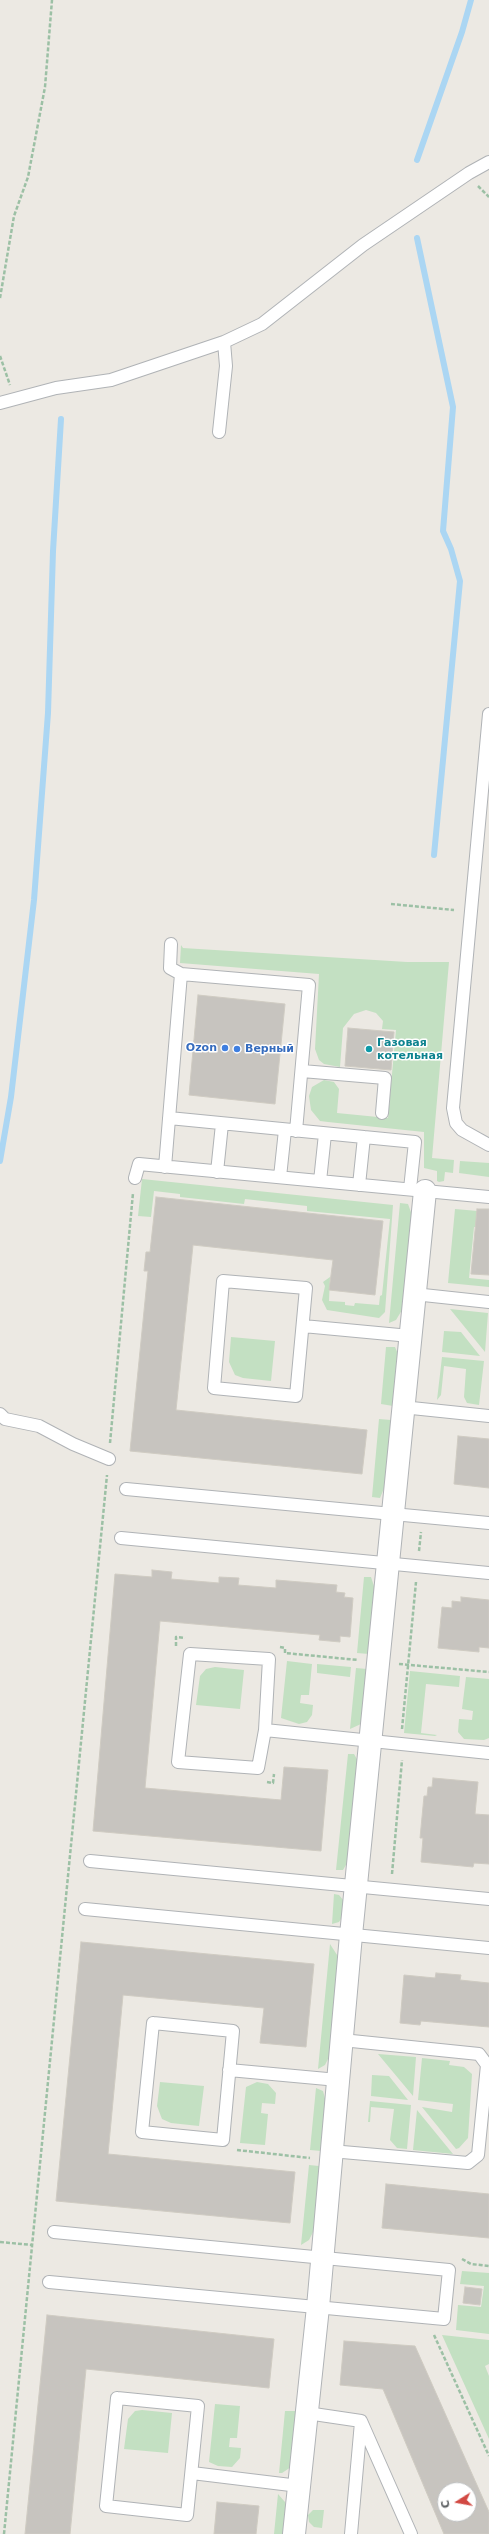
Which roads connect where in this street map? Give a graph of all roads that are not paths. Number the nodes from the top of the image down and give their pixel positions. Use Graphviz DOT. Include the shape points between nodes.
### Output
graph roads {
  1 [pos="489,162"];
  2 [pos="224,342"];
  3 [pos="0,404"];
  4 [pos="219,432"];
  5 [pos="489,714"];
  6 [pos="486,779"];
  7 [pos="477,843"];
  8 [pos="489,844"];
  9 [pos="172,944"];
  10 [pos="181,974"];
  11 [pos="302,1071"];
  12 [pos="382,1113"];
  13 [pos="169,1118"];
  14 [pos="222,1124"];
  15 [pos="290,1131"];
  16 [pos="325,1134"];
  17 [pos="364,1137"];
  18 [pos="489,1145"];
  19 [pos="165,1167"];
  20 [pos="217,1172"];
  21 [pos="280,1177"];
  22 [pos="135,1178"];
  23 [pos="320,1181"];
  24 [pos="359,1185"];
  25 [pos="417,1190"];
  26 [pos="489,1197"];
  27 [pos="414,1294"];
  28 [pos="489,1302"];
  29 [pos="302,1326"];
  30 [pos="410,1336"];
  31 [pos="402,1407"];
  32 [pos="0,1414"];
  33 [pos="489,1416"];
  34 [pos="109,1459"];
  35 [pos="126,1488"];
  36 [pos="393,1514"];
  37 [pos="489,1523"];
  38 [pos="121,1538"];
  39 [pos="388,1563"];
  40 [pos="489,1573"];
  41 [pos="265,1730"];
  42 [pos="370,1740"];
  43 [pos="489,1752"];
  44 [pos="90,1861"];
  45 [pos="356,1886"];
  46 [pos="489,1899"];
  47 [pos="85,1909"];
  48 [pos="351,1935"];
  49 [pos="489,1948"];
  50 [pos="342,2040"];
  51 [pos="230,2070"];
  52 [pos="338,2080"];
  53 [pos="331,2155"];
  54 [pos="54,2232"];
  55 [pos="322,2257"];
  56 [pos="49,2282"];
  57 [pos="318,2307"];
  58 [pos="307,2413"];
  59 [pos="361,2421"];
  60 [pos="192,2473"];
  61 [pos="299,2486"];
  62 [pos="294,2534"];
  63 [pos="351,2534"];
  64 [pos="411,2534"];
  1 -- 2 [label="lane" via="363,245 262,324"];
  2 -- 3 [label="lane" via="111,380 56,388"];
  2 -- 4 [label="lane" via="226,406"];
  5 -- 6 [label="lane"];
  6 -- 7 [label="lane"];
  7 -- 8 [label="lane"];
  7 -- 18 [label="lane" via="453,1108 456,1123 462,1130"];
  9 -- 10 [label="lane" via="170,968"];
  10 -- 11 [label="lane" via="309,985"];
  10 -- 13 [label="lane"];
  11 -- 12 [label="lane" via="385,1078"];
  11 -- 15 [label="lane"];
  13 -- 14 [label="lane"];
  13 -- 19 [label="lane"];
  14 -- 15 [label="lane"];
  14 -- 20 [label="lane"];
  15 -- 16 [label="lane"];
  15 -- 21 [label="lane"];
  16 -- 17 [label="lane"];
  16 -- 23 [label="lane"];
  17 -- 24 [label="lane"];
  17 -- 25 [label="lane" via="415,1142"];
  19 -- 20 [label="lane"];
  19 -- 22 [label="lane" via="139,1164"];
  20 -- 21 [label="lane"];
  21 -- 23 [label="lane"];
  23 -- 24 [label="lane"];
  24 -- 25 [label="lane"];
  25 -- 26 [label="lane"];
  25 -- 27 [label="street"];
  27 -- 28 [label="lane"];
  27 -- 30 [label="street"];
  29 -- 29 [label="lane" via="306,1288 223,1281 214,1388 296,1396"];
  29 -- 30 [label="lane"];
  30 -- 31 [label="street"];
  31 -- 33 [label="lane"];
  31 -- 36 [label="street"];
  32 -- 34 [label="lane" via="5,1419 39,1426"];
  35 -- 36 [label="lane"];
  36 -- 37 [label="lane"];
  36 -- 39 [label="street"];
  38 -- 39 [label="lane"];
  39 -- 40 [label="lane"];
  39 -- 42 [label="street"];
  41 -- 41 [label="lane" via="258,1768 178,1762 190,1654 269,1659"];
  41 -- 42 [label="lane"];
  42 -- 43 [label="lane"];
  42 -- 45 [label="street"];
  44 -- 45 [label="lane"];
  45 -- 46 [label="lane"];
  45 -- 48 [label="street"];
  47 -- 48 [label="lane"];
  48 -- 49 [label="lane"];
  48 -- 50 [label="street"];
  50 -- 52 [label="street"];
  50 -- 53 [label="lane" via="479,2054 487,2065 478,2155 468,2163"];
  51 -- 51 [label="lane" via="223,2140 142,2132 153,2023 233,2031"];
  51 -- 52 [label="lane"];
  52 -- 53 [label="street"];
  53 -- 55 [label="street"];
  54 -- 55 [label="lane"];
  55 -- 57 [label="street"];
  55 -- 57 [label="lane" via="449,2270 444,2319"];
  56 -- 57 [label="lane"];
  57 -- 58 [label="street"];
  58 -- 59 [label="lane"];
  58 -- 61 [label="street"];
  59 -- 63 [label="lane"];
  59 -- 64 [label="lane"];
  60 -- 60 [label="lane" via="187,2515 106,2506 117,2398 198,2406"];
  60 -- 61 [label="lane"];
  61 -- 62 [label="street"];
}
